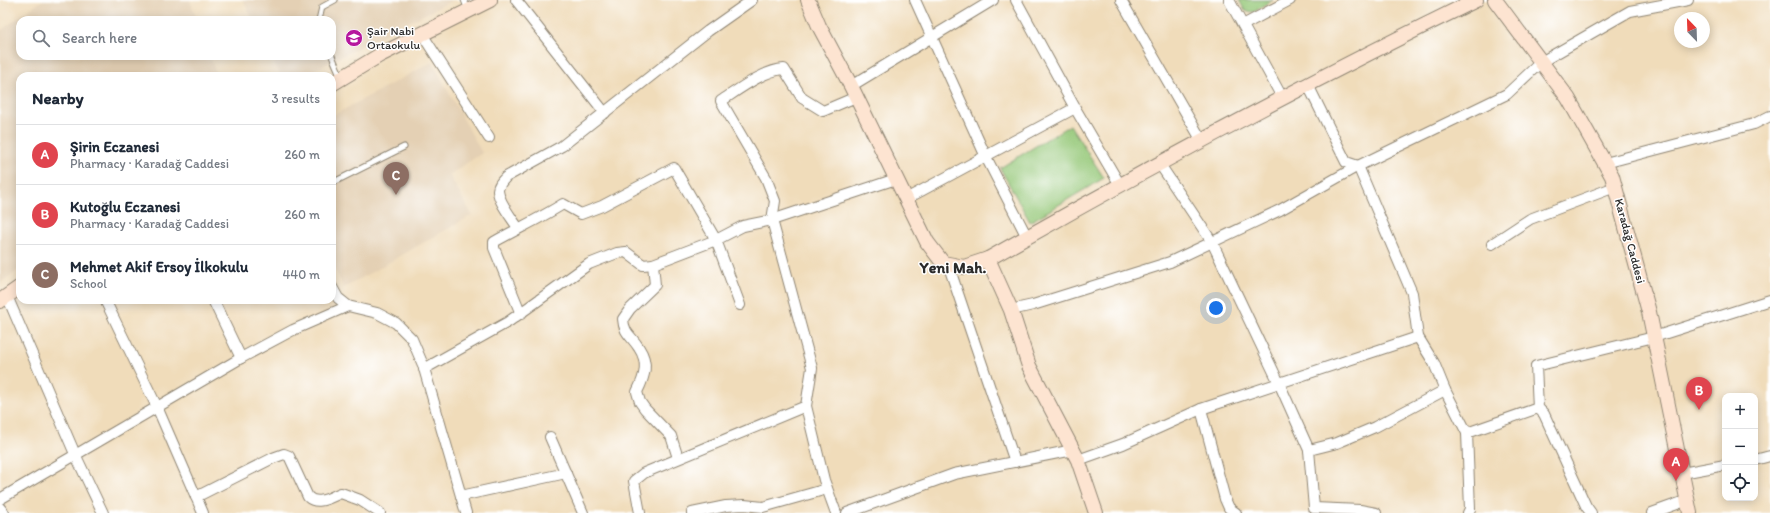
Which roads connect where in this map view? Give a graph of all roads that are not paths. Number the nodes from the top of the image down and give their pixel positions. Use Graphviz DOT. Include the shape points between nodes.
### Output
graph roads {
  1 [pos="335,0"];
  2 [pos="490,0"];
  3 [pos="516,0"];
  4 [pos="752,0"];
  5 [pos="808,0"];
  6 [pos="915,0"];
  7 [pos="993,0"];
  8 [pos="1016,0"];
  9 [pos="1121,0"];
  10 [pos="1229,0"];
  11 [pos="1290,0"];
  12 [pos="1476,0"];
  13 [pos="1688,0"];
  14 [pos="1497,1"];
  15 [pos="466,5"];
  16 [pos="320,16"];
  17 [pos="1243,25"];
  18 [pos="422,34"];
  19 [pos="931,38"];
  20 [pos="333,60"];
  21 [pos="1541,62"];
  22 [pos="335,72"];
  23 [pos="337,81"];
  24 [pos="1308,85"];
  25 [pos="854,91"];
  26 [pos="1283,99"];
  27 [pos="1075,108"];
  28 [pos="605,112"];
  29 [pos="1770,116"];
  30 [pos="489,138"];
  31 [pos="1202,141"];
  32 [pos="404,148"];
  33 [pos="986,157"];
  34 [pos="1159,163"];
  35 [pos="1605,163"];
  36 [pos="1358,166"];
  37 [pos="896,178"];
  38 [pos="336,181"];
  39 [pos="1120,185"];
  40 [pos="1615,187"];
  41 [pos="906,199"];
  42 [pos="772,220"];
  43 [pos="518,228"];
  44 [pos="1028,237"];
  45 [pos="716,240"];
  46 [pos="1212,242"];
  47 [pos="1492,244"];
  48 [pos="988,259"];
  49 [pos="653,264"];
  50 [pos="948,264"];
  51 [pos="16,290"];
  52 [pos="336,294"];
  53 [pos="4,298"];
  54 [pos="1770,300"];
  55 [pos="107,304"];
  56 [pos="215,304"];
  57 [pos="740,305"];
  58 [pos="348,306"];
  59 [pos="1011,310"];
  60 [pos="520,314"];
  61 [pos="1418,337"];
  62 [pos="1654,337"];
  63 [pos="241,358"];
  64 [pos="424,369"];
  65 [pos="1279,383"];
  66 [pos="1445,390"];
  67 [pos="806,406"];
  68 [pos="157,407"];
  69 [pos="1538,408"];
  70 [pos="1201,409"];
  71 [pos="1467,433"];
  72 [pos="550,437"];
  73 [pos="1309,450"];
  74 [pos="75,454"];
  75 [pos="1075,455"];
  76 [pos="1770,456"];
  77 [pos="678,458"];
  78 [pos="1758,459"];
  79 [pos="1015,462"];
  80 [pos="1722,466"];
  81 [pos="1682,473"];
  82 [pos="566,474"];
  83 [pos="827,489"];
  84 [pos="461,496"];
  85 [pos="196,497"];
  86 [pos="0,499"];
  87 [pos="1689,507"];
  88 [pos="0,508"];
  89 [pos="463,512"];
  90 [pos="4,513"];
  91 [pos="103,513"];
  92 [pos="203,513"];
  93 [pos="380,513"];
  94 [pos="583,513"];
  95 [pos="640,513"];
  96 [pos="692,513"];
  97 [pos="836,513"];
  98 [pos="847,513"];
  99 [pos="1096,513"];
  100 [pos="1236,513"];
  101 [pos="1376,513"];
  102 [pos="1468,513"];
  103 [pos="1591,513"];
  104 [pos="1652,513"];
  1 -- 16 [label="lane" via="322,7"];
  2 -- 15 [label="street"];
  3 -- 28 [label="street"];
  4 -- 28 [label="street" via="708,31"];
  5 -- 25 [label="street"];
  6 -- 19 [label="street"];
  7 -- 19 [label="street"];
  8 -- 27 [label="street"];
  9 -- 31 [label="street"];
  10 -- 17 [label="street"];
  11 -- 17 [label="street"];
  12 -- 24 [label="street"];
  13 -- 21 [label="street" via="1630,11"];
  14 -- 21 [label="street, Karadağ Caddesi"];
  15 -- 18 [label="street"];
  17 -- 26 [label="street"];
  18 -- 23 [label="street"];
  18 -- 30 [label="street"];
  19 -- 25 [label="street"];
  19 -- 33 [label="street"];
  20 -- 22 [label="lane"];
  21 -- 35 [label="street, Karadağ Caddesi" via="1568,98"];
  21 -- 36 [label="street" via="1507,94"];
  24 -- 26 [label="street"];
  24 -- 36 [label="street" via="1346,162"];
  25 -- 37 [label="street"];
  25 -- 42 [label="street" via="823,111 802,98 784,69 778,69 755,79 721,101 766,178 776,201"];
  26 -- 31 [label="street"];
  27 -- 33 [label="street"];
  27 -- 39 [label="street"];
  28 -- 43 [label="street" via="562,146 506,177 500,184 498,190 501,199"];
  29 -- 35 [label="street" via="1754,124"];
  31 -- 34 [label="street"];
  32 -- 38 [label="lane"];
  33 -- 41 [label="street"];
  33 -- 44 [label="street"];
  34 -- 39 [label="street"];
  34 -- 46 [label="street"];
  35 -- 40 [label="street, Karadağ Caddesi"];
  36 -- 46 [label="street" via="1280,210"];
  36 -- 61 [label="street" via="1412,293"];
  37 -- 41 [label="street"];
  37 -- 42 [label="street"];
  39 -- 44 [label="street"];
  40 -- 47 [label="street" via="1530,219"];
  40 -- 62 [label="street, Karadağ Caddesi"];
  41 -- 50 [label="street" via="927,242 943,263"];
  42 -- 45 [label="street" via="743,226"];
  42 -- 67 [label="street" via="812,368"];
  43 -- 45 [label="street" via="542,218 563,204 581,214 602,206 674,168"];
  43 -- 60 [label="street" via="494,242 494,248"];
  44 -- 48 [label="street"];
  45 -- 49 [label="street"];
  45 -- 57 [label="street"];
  46 -- 59 [label="street" via="1170,262 1033,306"];
  46 -- 65 [label="street"];
  48 -- 50 [label="street" via="964,267"];
  48 -- 59 [label="street"];
  49 -- 60 [label="street" via="643,265 626,252 617,253 589,264"];
  49 -- 77 [label="street" via="655,285 622,319 624,328 640,348 645,365 645,377 637,392 640,402 671,436"];
  50 -- 79 [label="street"];
  51 -- 53 [label="street"];
  52 -- 58 [label="street"];
  53 -- 74 [label="street"];
  54 -- 62 [label="street"];
  55 -- 68 [label="street"];
  56 -- 63 [label="street"];
  58 -- 63 [label="street" via="293,330"];
  58 -- 64 [label="street" via="377,313 396,323 412,339"];
  59 -- 75 [label="street" via="1029,366"];
  60 -- 64 [label="street"];
  61 -- 65 [label="street"];
  61 -- 66 [label="street" via="1434,363"];
  62 -- 69 [label="street" via="1536,366"];
  62 -- 81 [label="street, Karadağ Caddesi"];
  63 -- 68 [label="street"];
  64 -- 84 [label="street"];
  65 -- 70 [label="street"];
  65 -- 73 [label="street"];
  66 -- 71 [label="street"];
  66 -- 73 [label="street" via="1375,427 1337,443"];
  67 -- 77 [label="street"];
  67 -- 83 [label="street"];
  68 -- 74 [label="street"];
  68 -- 85 [label="street"];
  69 -- 71 [label="street"];
  69 -- 103 [label="street" via="1544,414"];
  70 -- 75 [label="street" via="1123,444"];
  70 -- 100 [label="street" via="1225,499"];
  71 -- 102 [label="street" via="1470,509"];
  72 -- 82 [label="street"];
  73 -- 101 [label="street" via="1314,508"];
  74 -- 86 [label="street"];
  74 -- 91 [label="street"];
  75 -- 79 [label="street"];
  75 -- 99 [label="street"];
  76 -- 78 [label="street"];
  77 -- 95 [label="street" via="644,472 634,482"];
  79 -- 98 [label="street" via="954,474"];
  80 -- 81 [label="street"];
  81 -- 87 [label="street, Karadağ Caddesi"];
  82 -- 84 [label="street"];
  82 -- 94 [label="street"];
  83 -- 96 [label="street" via="763,507 726,506"];
  83 -- 97 [label="street"];
  84 -- 89 [label="street"];
  85 -- 92 [label="street"];
  85 -- 93 [label="street" via="284,454 289,456 308,497 312,500 319,502 340,493 360,500"];
  87 -- 104 [label="street"];
  88 -- 90 [label="street"];
}
